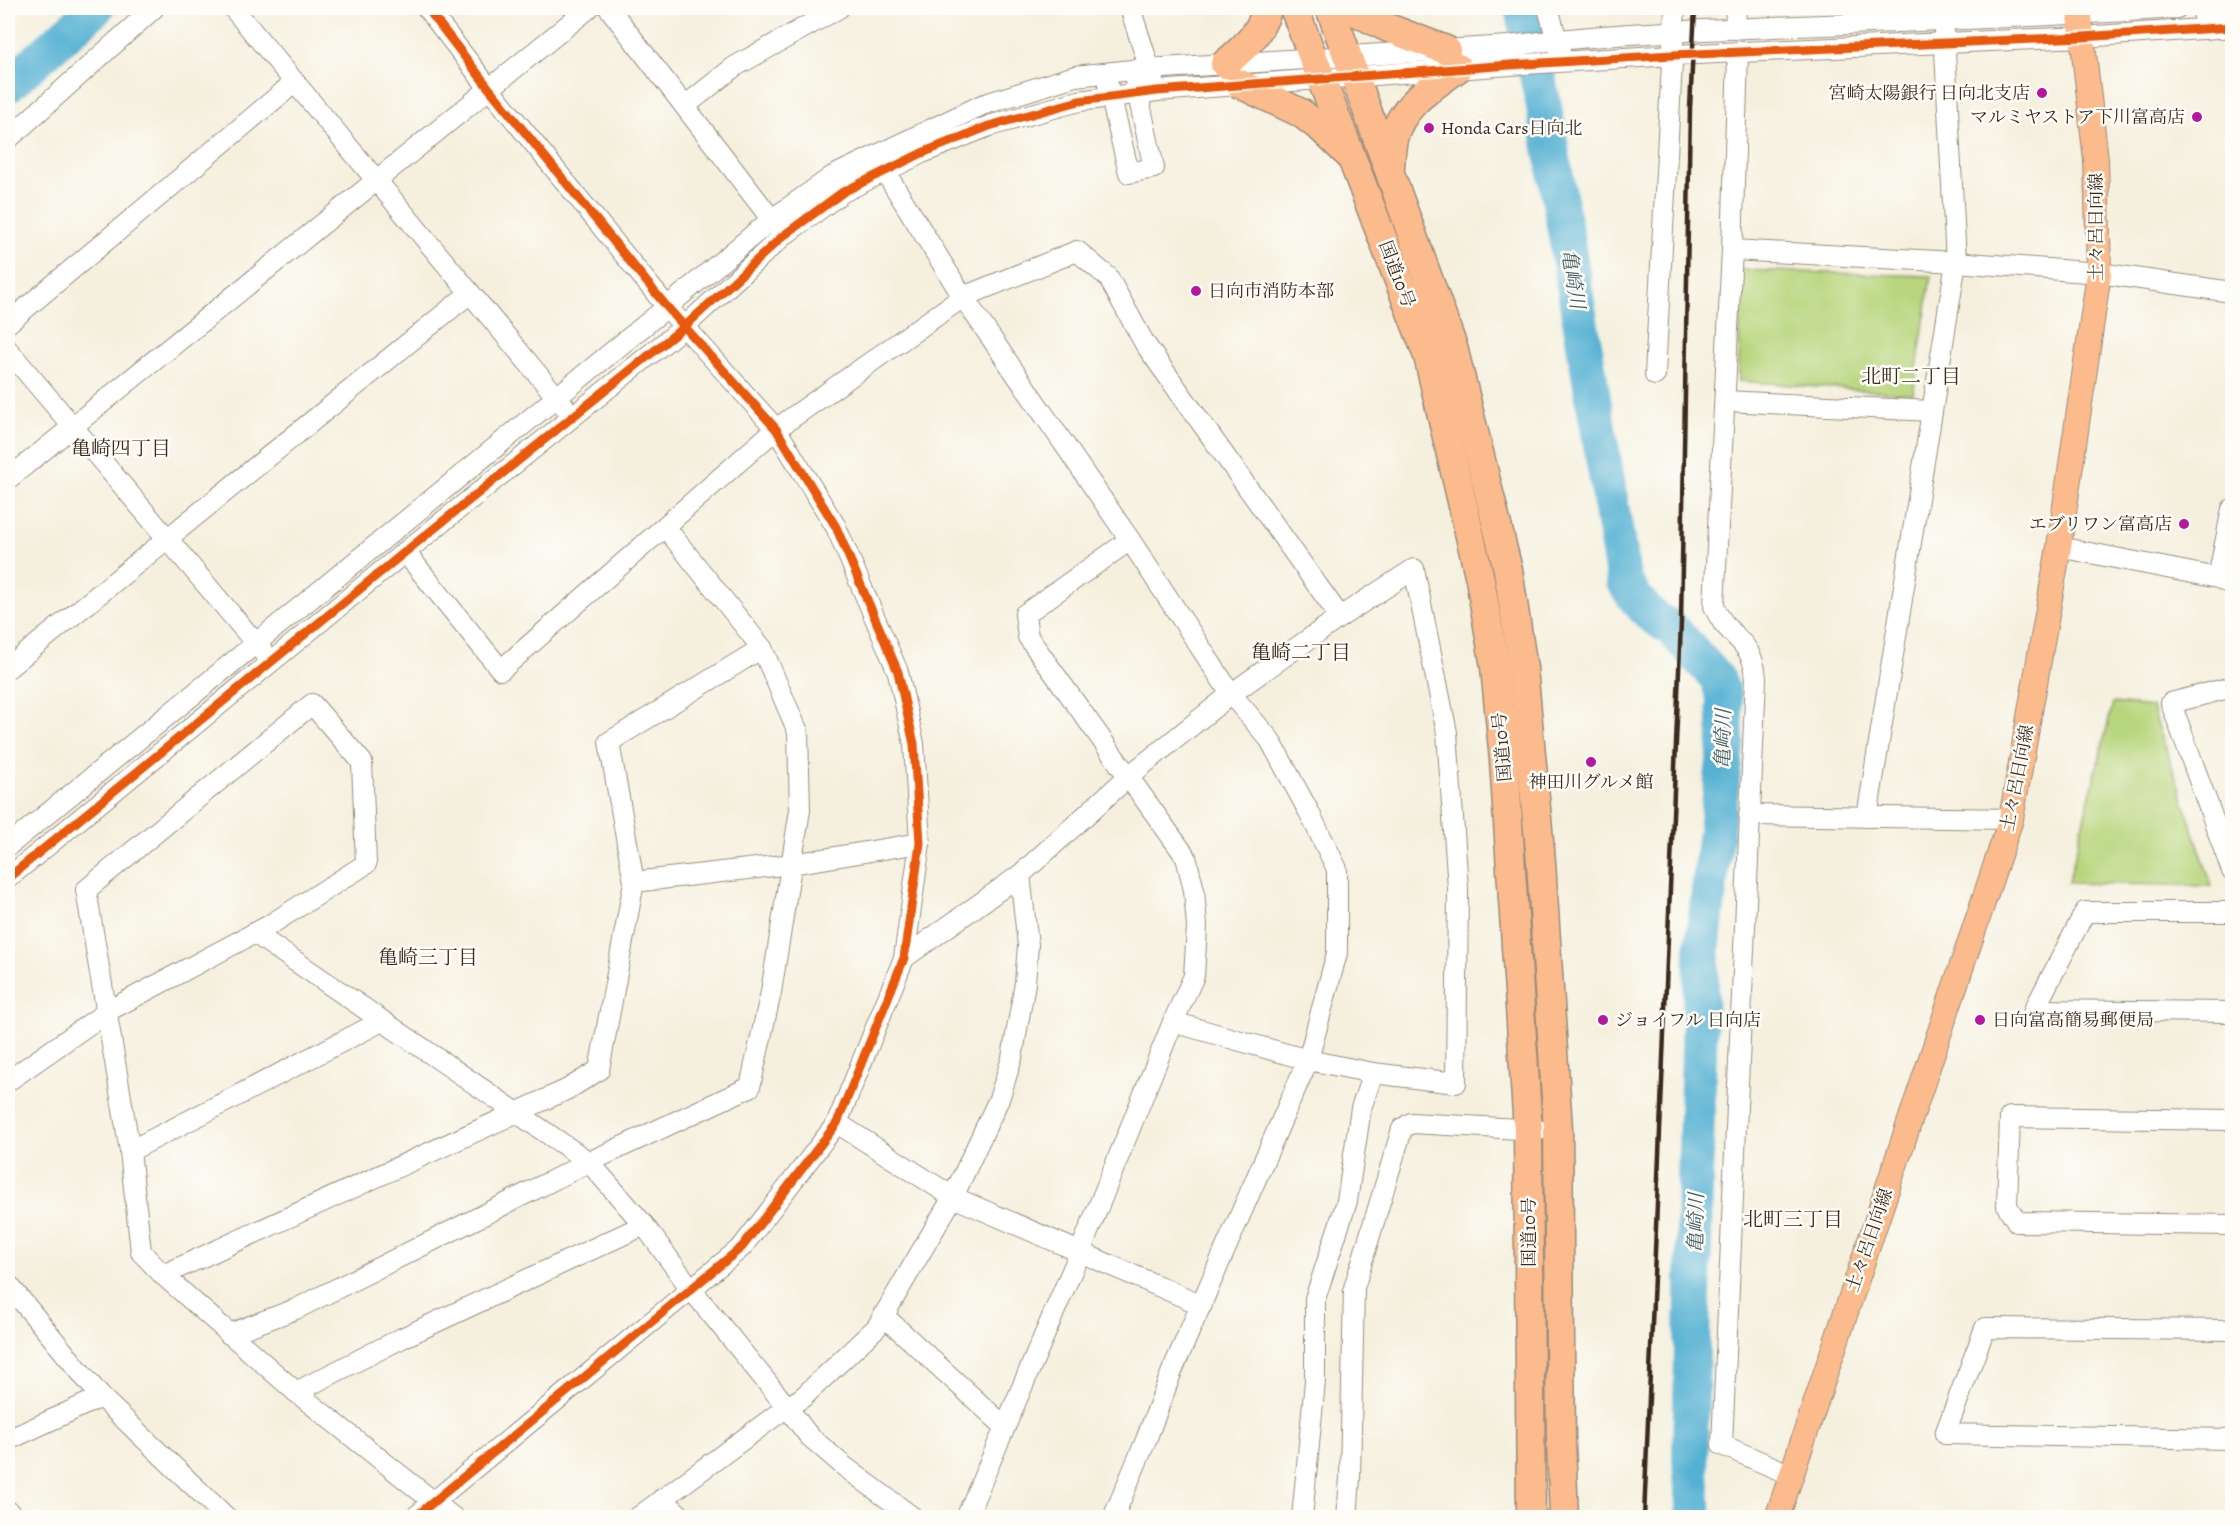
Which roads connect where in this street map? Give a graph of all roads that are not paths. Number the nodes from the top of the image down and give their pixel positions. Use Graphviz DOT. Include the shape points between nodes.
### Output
graph roads {
  1 [pos="154,8"];
  2 [pos="233,8"];
  3 [pos="427,8"];
  4 [pos="589,8"];
  5 [pos="609,8"];
  6 [pos="839,8"];
  7 [pos="1130,8"];
  8 [pos="1268,8"];
  9 [pos="1294,8"];
  10 [pos="1330,8"];
  11 [pos="1349,8"];
  12 [pos="1548,8"];
  13 [pos="1675,8"];
  14 [pos="1736,8"];
  15 [pos="2177,8"];
  16 [pos="2204,8"];
  17 [pos="2219,8"];
  18 [pos="1943,20"];
  19 [pos="2080,20"];
  20 [pos="2219,28"];
  21 [pos="1736,29"];
  22 [pos="1674,32"];
  23 [pos="1557,39"];
  24 [pos="1946,43"];
  25 [pos="1738,54"];
  26 [pos="1509,55"];
  27 [pos="1673,55"];
  28 [pos="1452,59"];
  29 [pos="1563,62"];
  30 [pos="1352,66"];
  31 [pos="1318,68"];
  32 [pos="1140,69"];
  33 [pos="1104,73"];
  34 [pos="1232,74"];
  35 [pos="295,82"];
  36 [pos="488,87"];
  37 [pos="1148,92"];
  38 [pos="1112,97"];
  39 [pos="685,106"];
  40 [pos="8,139"];
  41 [pos="1353,158"];
  42 [pos="880,164"];
  43 [pos="1390,170"];
  44 [pos="376,179"];
  45 [pos="771,220"];
  46 [pos="783,236"];
  47 [pos="1732,250"];
  48 [pos="1956,262"];
  49 [pos="2099,273"];
  50 [pos="2232,291"];
  51 [pos="470,293"];
  52 [pos="963,297"];
  53 [pos="667,307"];
  54 [pos="8,323"];
  55 [pos="684,327"];
  56 [pos="8,350"];
  57 [pos="1655,375"];
  58 [pos="557,397"];
  59 [pos="1725,401"];
  60 [pos="1932,411"];
  61 [pos="574,417"];
  62 [pos="72,427"];
  63 [pos="776,429"];
  64 [pos="8,479"];
  65 [pos="2232,509"];
  66 [pos="666,528"];
  67 [pos="166,539"];
  68 [pos="1130,540"];
  69 [pos="2059,547"];
  70 [pos="405,552"];
  71 [pos="2225,582"];
  72 [pos="1340,617"];
  73 [pos="255,643"];
  74 [pos="762,648"];
  75 [pos="270,661"];
  76 [pos="8,668"];
  77 [pos="2232,687"];
  78 [pos="1231,694"];
  79 [pos="1129,776"];
  80 [pos="1749,815"];
  81 [pos="1867,817"];
  82 [pos="2011,819"];
  83 [pos="920,843"];
  84 [pos="8,846"];
  85 [pos="792,864"];
  86 [pos="2232,871"];
  87 [pos="1020,875"];
  88 [pos="8,878"];
  89 [pos="634,882"];
  90 [pos="2232,912"];
  91 [pos="254,933"];
  92 [pos="904,958"];
  93 [pos="108,1011"];
  94 [pos="2232,1012"];
  95 [pos="382,1021"];
  96 [pos="1173,1022"];
  97 [pos="1308,1060"];
  98 [pos="1373,1073"];
  99 [pos="8,1081"];
  100 [pos="516,1112"];
  101 [pos="2232,1120"];
  102 [pos="837,1123"];
  103 [pos="1558,1129"];
  104 [pos="1528,1131"];
  105 [pos="130,1151"];
  106 [pos="590,1162"];
  107 [pos="953,1197"];
  108 [pos="2232,1225"];
  109 [pos="645,1226"];
  110 [pos="1080,1252"];
  111 [pos="163,1275"];
  112 [pos="8,1284"];
  113 [pos="691,1289"];
  114 [pos="1202,1305"];
  115 [pos="883,1315"];
  116 [pos="2232,1330"];
  117 [pos="229,1334"];
  118 [pos="296,1392"];
  119 [pos="101,1397"];
  120 [pos="787,1407"];
  121 [pos="1005,1427"];
  122 [pos="2232,1439"];
  123 [pos="8,1440"];
  124 [pos="1791,1475"];
  125 [pos="662,1499"];
  126 [pos="434,1501"];
  127 [pos="8,1511"];
  128 [pos="14,1518"];
  129 [pos="227,1518"];
  130 [pos="414,1518"];
  131 [pos="454,1518"];
  132 [pos="637,1518"];
  133 [pos="683,1518"];
  134 [pos="915,1518"];
  135 [pos="966,1518"];
  136 [pos="1113,1518"];
  137 [pos="1302,1518"];
  138 [pos="1347,1518"];
  139 [pos="1531,1518"];
  140 [pos="1564,1518"];
  141 [pos="1777,1518"];
  1 -- 40 [label="street"];
  2 -- 35 [label="street"];
  3 -- 36 [label="street"];
  4 -- 36 [label="street"];
  5 -- 39 [label="street"];
  6 -- 39 [label="street" via="734,67"];
  7 -- 32 [label="street"];
  8 -- 34 [label="highway"];
  9 -- 31 [label="highway, 国道10号"];
  10 -- 30 [label="highway, 国道10号"];
  11 -- 28 [label="highway"];
  12 -- 23 [label="street"];
  13 -- 22 [label="street"];
  14 -- 21 [label="street"];
  15 -- 19 [label="street"];
  16 -- 20 [label="street"];
  17 -- 20 [label="street"];
  18 -- 19 [label="street"];
  18 -- 21 [label="street"];
  18 -- 24 [label="street"];
  19 -- 20 [label="street"];
  19 -- 24 [label="street"];
  19 -- 49 [label="main road, 土々呂日向線" via="2096,160"];
  21 -- 22 [label="street"];
  22 -- 23 [label="street"];
  22 -- 27 [label="street"];
  23 -- 26 [label="street"];
  23 -- 29 [label="street"];
  24 -- 25 [label="street"];
  24 -- 48 [label="street"];
  25 -- 27 [label="street"];
  25 -- 47 [label="street"];
  26 -- 28 [label="street"];
  26 -- 29 [label="street"];
  27 -- 29 [label="street"];
  27 -- 57 [label="street"];
  28 -- 30 [label="street"];
  28 -- 43 [label="highway" via="1404,114 1393,138"];
  30 -- 31 [label="street"];
  30 -- 43 [label="highway, 国道10号"];
  31 -- 34 [label="street"];
  31 -- 41 [label="highway, 国道10号"];
  32 -- 33 [label="street"];
  32 -- 34 [label="street"];
  32 -- 37 [label="street"];
  33 -- 38 [label="street"];
  33 -- 42 [label="street" via="1075,76 982,105"];
  34 -- 37 [label="street"];
  34 -- 41 [label="highway" via="1300,113"];
  35 -- 44 [label="street"];
  35 -- 54 [label="street"];
  36 -- 44 [label="street"];
  36 -- 53 [label="street"];
  37 -- 38 [label="street"];
  37 -- 38 [label="street" via="1154,168 1129,173"];
  38 -- 42 [label="street" via="1078,101 989,126 922,153"];
  39 -- 45 [label="street"];
  41 -- 104 [label="highway, 国道10号" via="1428,356 1480,579 1496,667"];
  42 -- 45 [label="street" via="833,176"];
  42 -- 46 [label="street"];
  42 -- 52 [label="street"];
  43 -- 103 [label="highway, 国道10号" via="1453,347 1508,570 1532,752"];
  44 -- 51 [label="street"];
  44 -- 62 [label="street"];
  45 -- 46 [label="street"];
  45 -- 53 [label="street"];
  46 -- 55 [label="street"];
  47 -- 48 [label="street"];
  47 -- 59 [label="street"];
  48 -- 49 [label="street"];
  48 -- 60 [label="street"];
  49 -- 50 [label="street"];
  49 -- 69 [label="main road, 土々呂日向線"];
  51 -- 58 [label="street"];
  51 -- 67 [label="street"];
  52 -- 63 [label="street"];
  52 -- 68 [label="street"];
  52 -- 72 [label="street" via="1077,251 1108,278 1145,344"];
  53 -- 55 [label="street"];
  53 -- 58 [label="street"];
  55 -- 61 [label="street"];
  55 -- 63 [label="street"];
  56 -- 62 [label="street"];
  58 -- 61 [label="street"];
  58 -- 73 [label="street"];
  59 -- 60 [label="street"];
  59 -- 80 [label="street" via="1714,606 1719,620 1750,652 1755,663"];
  60 -- 81 [label="street"];
  61 -- 70 [label="street"];
  62 -- 64 [label="street"];
  62 -- 67 [label="street"];
  63 -- 66 [label="street"];
  63 -- 83 [label="street" via="836,527 898,672 914,744"];
  65 -- 71 [label="street"];
  66 -- 70 [label="street" via="501,670"];
  66 -- 74 [label="street"];
  67 -- 73 [label="street"];
  67 -- 76 [label="street"];
  68 -- 78 [label="street"];
  68 -- 79 [label="street" via="1025,614 1028,637"];
  69 -- 71 [label="street"];
  69 -- 82 [label="main road, 土々呂日向線"];
  70 -- 75 [label="street"];
  72 -- 78 [label="street"];
  72 -- 98 [label="street" via="1414,569 1448,733 1458,888 1456,1083"];
  73 -- 75 [label="street"];
  73 -- 84 [label="street"];
  74 -- 85 [label="street" via="798,732 800,810"];
  74 -- 89 [label="street" via="609,742"];
  75 -- 88 [label="street"];
  77 -- 86 [label="street" via="2171,704"];
  78 -- 79 [label="street"];
  78 -- 97 [label="street" via="1270,740 1337,869 1337,953"];
  79 -- 87 [label="street"];
  79 -- 96 [label="street" via="1186,857 1194,890 1194,976"];
  80 -- 81 [label="street"];
  80 -- 124 [label="street" via="1722,1445"];
  81 -- 82 [label="street"];
  82 -- 124 [label="main road, 土々呂日向線"];
  83 -- 85 [label="street"];
  83 -- 92 [label="street"];
  85 -- 89 [label="street"];
  85 -- 106 [label="street" via="750,1088"];
  87 -- 92 [label="street"];
  87 -- 107 [label="street" via="1028,945 1020,1022 999,1100"];
  89 -- 100 [label="street" via="599,1070"];
  90 -- 94 [label="street" via="2085,912 2034,1010"];
  91 -- 93 [label="street"];
  91 -- 93 [label="street" via="366,864 362,762 312,704 86,890"];
  91 -- 95 [label="street"];
  92 -- 102 [label="street"];
  93 -- 99 [label="street"];
  93 -- 105 [label="street"];
  95 -- 100 [label="street"];
  95 -- 105 [label="street"];
  96 -- 97 [label="street"];
  96 -- 110 [label="street"];
  97 -- 98 [label="street"];
  97 -- 114 [label="street"];
  98 -- 137 [label="street" via="1361,1108 1347,1201 1315,1299 1315,1382"];
  100 -- 106 [label="street"];
  100 -- 111 [label="street"];
  101 -- 108 [label="street" via="2010,1117 2007,1206 2017,1222"];
  102 -- 107 [label="street"];
  102 -- 113 [label="street" via="742,1247"];
  103 -- 104 [label="street"];
  103 -- 140 [label="highway, 国道10号"];
  104 -- 138 [label="street" via="1411,1123 1402,1129 1354,1288"];
  104 -- 139 [label="highway, 国道10号"];
  105 -- 111 [label="street" via="141,1252"];
  106 -- 109 [label="street"];
  106 -- 117 [label="street" via="296,1309"];
  107 -- 110 [label="street"];
  107 -- 115 [label="street"];
  109 -- 113 [label="street"];
  109 -- 118 [label="street" via="402,1338"];
  110 -- 114 [label="street"];
  110 -- 121 [label="street"];
  111 -- 117 [label="street"];
  112 -- 119 [label="street"];
  113 -- 120 [label="street"];
  113 -- 126 [label="street"];
  114 -- 136 [label="street"];
  115 -- 120 [label="street" via="877,1328 802,1398"];
  115 -- 121 [label="street"];
  116 -- 122 [label="street" via="1985,1328 1946,1434"];
  117 -- 118 [label="street"];
  118 -- 126 [label="street"];
  119 -- 123 [label="street"];
  119 -- 129 [label="street"];
  120 -- 125 [label="street"];
  120 -- 134 [label="street" via="809,1436"];
  121 -- 135 [label="street"];
  124 -- 141 [label="main road, 土々呂日向線"];
  125 -- 132 [label="street"];
  125 -- 133 [label="street"];
  126 -- 130 [label="street"];
  126 -- 131 [label="street"];
  127 -- 128 [label="street"];
}
